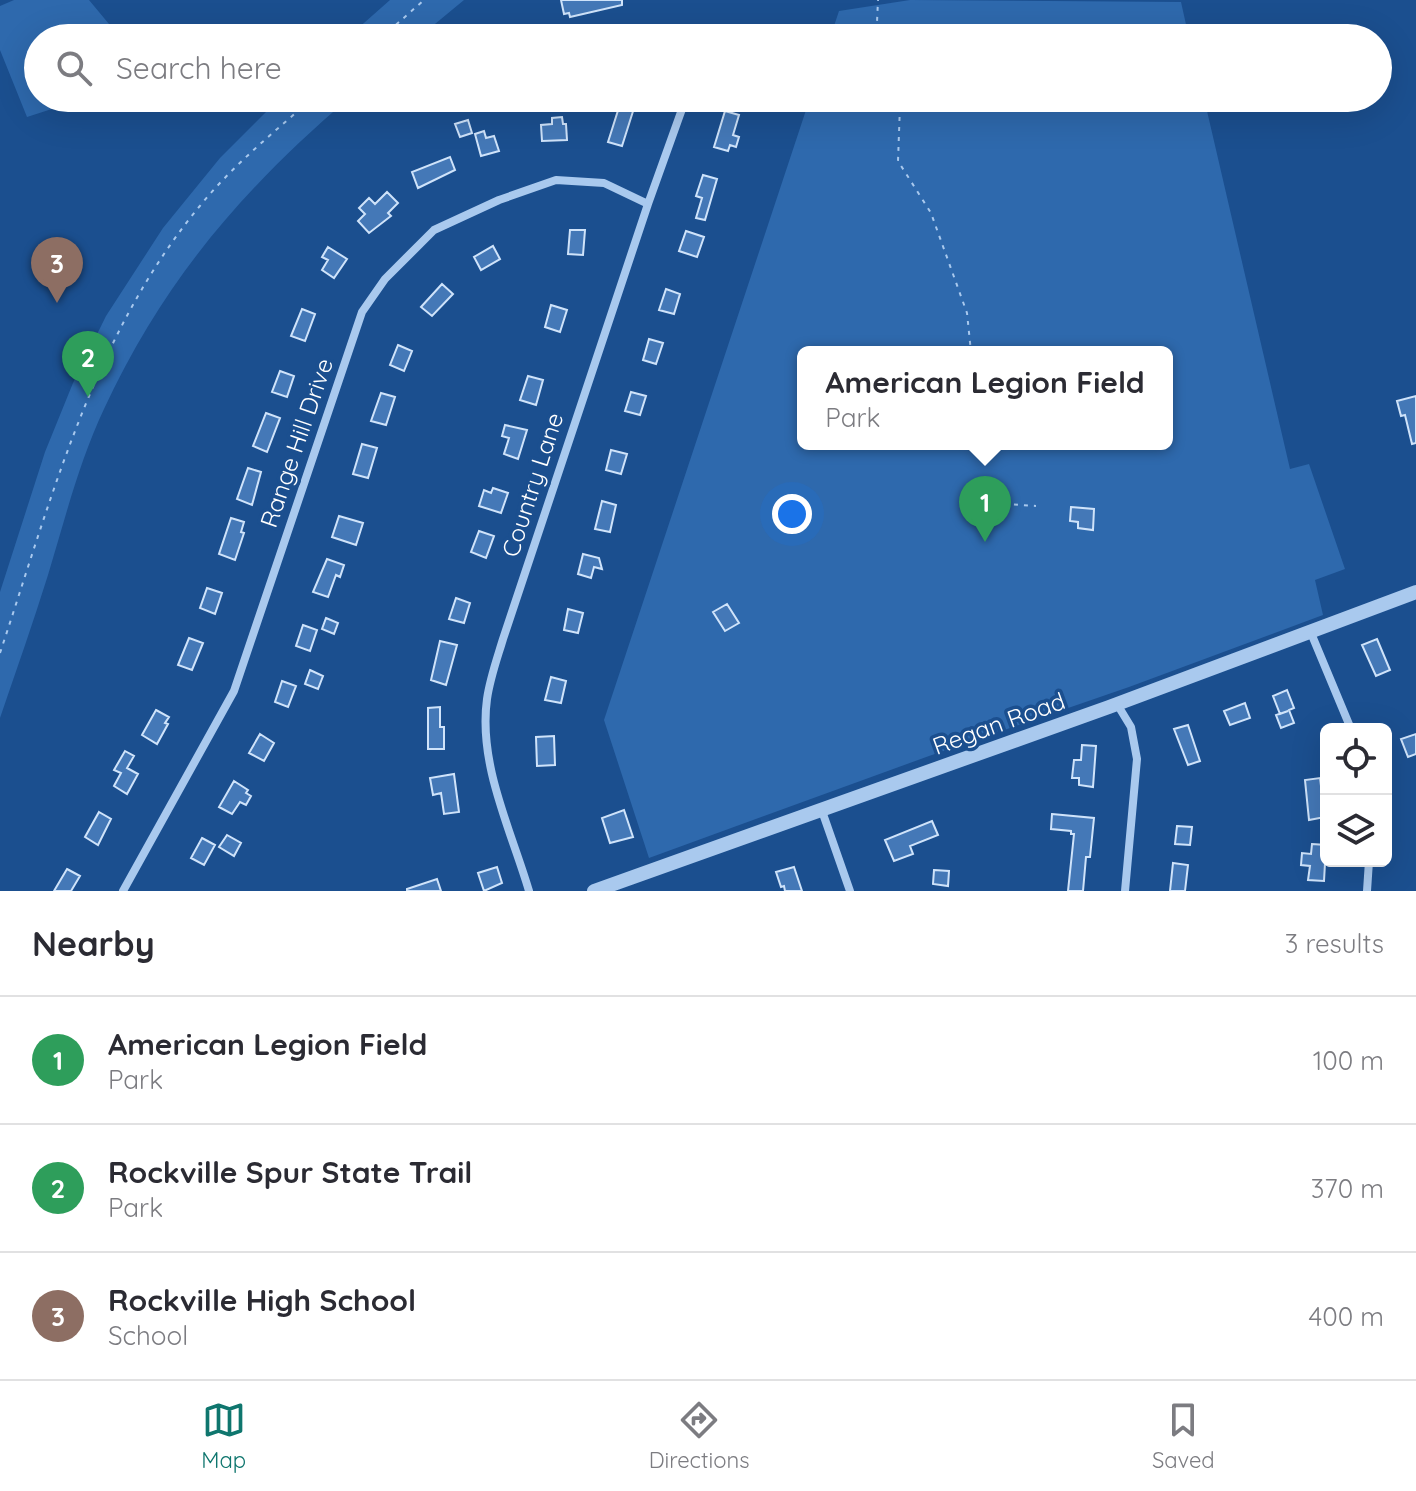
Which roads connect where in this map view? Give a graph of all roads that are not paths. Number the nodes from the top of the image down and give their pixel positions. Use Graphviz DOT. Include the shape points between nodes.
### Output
graph roads {
  1 [pos="681,112"];
  2 [pos="648,204"];
  3 [pos="1416,592"];
  4 [pos="1311,633"];
  5 [pos="1117,704"];
  6 [pos="1348,723"];
  7 [pos="822,811"];
  8 [pos="1369,867"];
  9 [pos="603,890"];
  10 [pos="123,891"];
  11 [pos="529,891"];
  12 [pos="850,891"];
  13 [pos="1125,891"];
  14 [pos="1367,891"];
  1 -- 2 [label="street, Country Lane"];
  2 -- 10 [label="street, Range Hill Drive" via="604,183 556,180 434,230 385,279 362,312 234,691"];
  2 -- 11 [label="street, Country Lane" via="487,700 488,752"];
  3 -- 4 [label="street, Regan Road"];
  4 -- 5 [label="street, Regan Road"];
  4 -- 6 [label="street"];
  5 -- 7 [label="street, Regan Road"];
  5 -- 13 [label="street" via="1131,727 1137,759"];
  7 -- 9 [label="street, Regan Road"];
  7 -- 12 [label="street"];
  8 -- 14 [label="street"];
}
